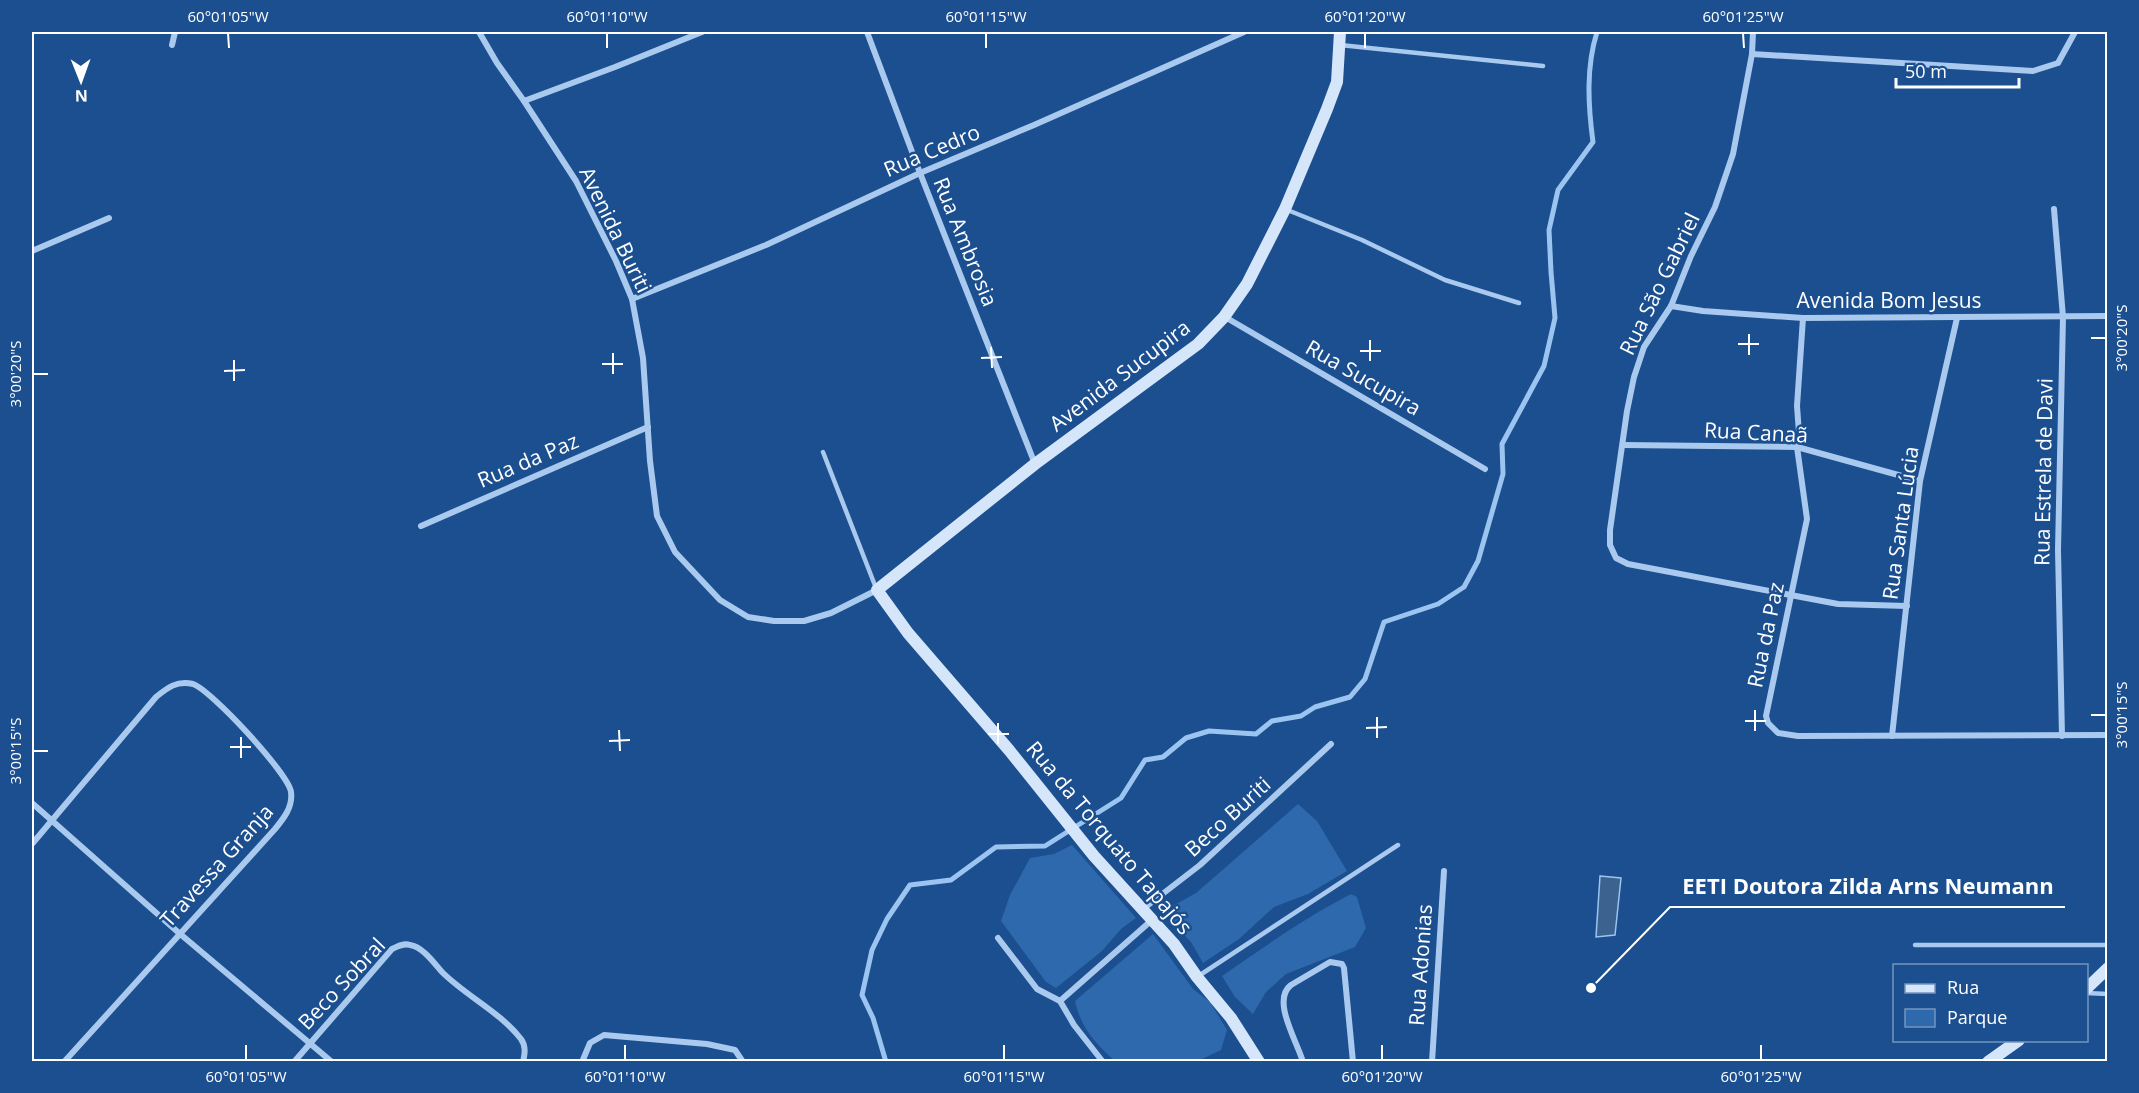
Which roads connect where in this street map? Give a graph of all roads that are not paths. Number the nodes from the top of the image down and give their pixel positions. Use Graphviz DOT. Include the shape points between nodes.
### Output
graph roads {
  1 [pos="175,32"];
  2 [pos="479,32"];
  3 [pos="702,32"];
  4 [pos="867,32"];
  5 [pos="1244,32"];
  6 [pos="1340,32"];
  7 [pos="1753,32"];
  8 [pos="2075,32"];
  9 [pos="172,45"];
  10 [pos="1340,45"];
  11 [pos="1752,54"];
  12 [pos="1543,66"];
  13 [pos="525,101"];
  14 [pos="920,173"];
  15 [pos="2054,208"];
  16 [pos="1285,209"];
  17 [pos="109,218"];
  18 [pos="32,251"];
  19 [pos="632,299"];
  20 [pos="1519,303"];
  21 [pos="1671,306"];
  22 [pos="1224,316"];
  23 [pos="2108,316"];
  24 [pos="2063,317"];
  25 [pos="1803,318"];
  26 [pos="1957,318"];
  27 [pos="648,427"];
  28 [pos="1623,445"];
  29 [pos="1797,447"];
  30 [pos="823,452"];
  31 [pos="1035,464"];
  32 [pos="1485,469"];
  33 [pos="1920,481"];
  34 [pos="421,526"];
  35 [pos="877,590"];
  36 [pos="1791,596"];
  37 [pos="1906,606"];
  38 [pos="2108,735"];
  39 [pos="1892,736"];
  40 [pos="2062,736"];
  41 [pos="1331,744"];
  42 [pos="32,803"];
  43 [pos="52,821"];
  44 [pos="32,844"];
  45 [pos="1398,845"];
  46 [pos="1444,872"];
  47 [pos="1143,909"];
  48 [pos="1153,920"];
  49 [pos="179,933"];
  50 [pos="998,938"];
  51 [pos="1915,945"];
  52 [pos="2108,945"];
  53 [pos="2108,968"];
  54 [pos="1197,977"];
  55 [pos="2088,989"];
  56 [pos="2088,991"];
  57 [pos="2108,994"];
  58 [pos="1060,1001"];
  59 [pos="2018,1042"];
  60 [pos="310,1043"];
  61 [pos="743,1061"];
  62 [pos="64,1062"];
  63 [pos="294,1062"];
  64 [pos="332,1062"];
  65 [pos="523,1062"];
  66 [pos="582,1062"];
  67 [pos="1103,1062"];
  68 [pos="1259,1062"];
  69 [pos="1303,1062"];
  70 [pos="1353,1062"];
  71 [pos="1432,1062"];
  72 [pos="1988,1062"];
  1 -- 9 [label="street"];
  2 -- 13 [label="street, Avenida Buriti"];
  3 -- 13 [label="street"];
  4 -- 14 [label="street, Rua Ambrosia"];
  5 -- 14 [label="street, Rua Cedro"];
  6 -- 10 [label="street, Avenida Sucupira"];
  7 -- 11 [label="street, Rua São Gabriel"];
  8 -- 11 [label="street" via="2058,63 2033,71"];
  10 -- 12 [label="lane"];
  10 -- 16 [label="street, Avenida Sucupira" via="1337,82"];
  11 -- 21 [label="street, Rua São Gabriel" via="1733,154 1715,207"];
  13 -- 19 [label="street, Avenida Buriti" via="576,181"];
  14 -- 19 [label="street, Rua Cedro" via="766,245"];
  14 -- 31 [label="street, Rua Ambrosia"];
  15 -- 24 [label="street, Rua Estrela de Davi"];
  16 -- 20 [label="lane" via="1445,280"];
  16 -- 22 [label="street, Avenida Sucupira" via="1247,284"];
  17 -- 18 [label="street"];
  19 -- 27 [label="street, Avenida Buriti" via="643,358"];
  21 -- 25 [label="street, Avenida Bom Jesus"];
  21 -- 28 [label="street, Rua São Gabriel" via="1644,347 1627,411"];
  22 -- 31 [label="street, Avenida Sucupira" via="1191,351"];
  22 -- 32 [label="street, Rua Sucupira"];
  23 -- 24 [label="street, Avenida Bom Jesus"];
  24 -- 26 [label="street, Avenida Bom Jesus"];
  24 -- 40 [label="street, Rua Estrela de Davi" via="2058,550"];
  25 -- 26 [label="street, Avenida Bom Jesus"];
  25 -- 29 [label="street, Rua da Paz"];
  26 -- 33 [label="street, Rua Santa Lúcia"];
  27 -- 34 [label="street, Rua da Paz"];
  27 -- 35 [label="street, Avenida Buriti" via="657,516 675,552 720,600 748,617 804,621 831,613"];
  28 -- 29 [label="street, Rua Canaã"];
  28 -- 36 [label="street, Rua São Gabriel" via="1610,530 1610,545 1616,558 1628,564"];
  29 -- 33 [label="street, Rua Canaã"];
  29 -- 36 [label="street, Rua da Paz" via="1807,519"];
  30 -- 35 [label="lane"];
  31 -- 35 [label="street, Avenida Sucupira"];
  33 -- 37 [label="street, Rua Santa Lúcia"];
  35 -- 47 [label="street, Rua da Torquato Tapajós" via="908,633 1010,750 1077,836"];
  36 -- 37 [label="street, Rua São Gabriel" via="1838,604"];
  36 -- 39 [label="street, Rua da Paz" via="1766,716 1768,723 1786,736"];
  37 -- 39 [label="street, Rua Santa Lúcia"];
  38 -- 40 [label="street, Rua da Paz"];
  39 -- 40 [label="street, Rua da Paz"];
  41 -- 47 [label="street, Beco Buriti" via="1200,865"];
  42 -- 43 [label="street"];
  43 -- 44 [label="street, Travessa Granja"];
  43 -- 49 [label="street"];
  43 -- 49 [label="street, Travessa Granja" via="156,697 180,682 194,685 210,696 285,776 291,790 287,814"];
  45 -- 54 [label="lane"];
  46 -- 71 [label="street, Rua Adonias"];
  47 -- 48 [label="street, Rua da Torquato Tapajós"];
  48 -- 54 [label="street, Rua da Torquato Tapajós"];
  48 -- 58 [label="street"];
  49 -- 60 [label="street"];
  49 -- 62 [label="street, Travessa Granja"];
  50 -- 58 [label="street" via="1036,989"];
  51 -- 52 [label="lane"];
  53 -- 55 [label="street"];
  54 -- 68 [label="street, Rua da Torquato Tapajós" via="1232,1018"];
  56 -- 57 [label="lane"];
  58 -- 67 [label="street"];
  59 -- 72 [label="street"];
  60 -- 63 [label="street, Beco Sobral"];
  60 -- 64 [label="street"];
  60 -- 65 [label="street, Beco Sobral" via="392,949 411,945 489,1008 520,1039 525,1046"];
  61 -- 66 [label="street" via="735,1050 707,1044 604,1035 590,1043"];
  69 -- 70 [label="street" via="1283,1010 1284,994 1330,962 1344,968"];
}
